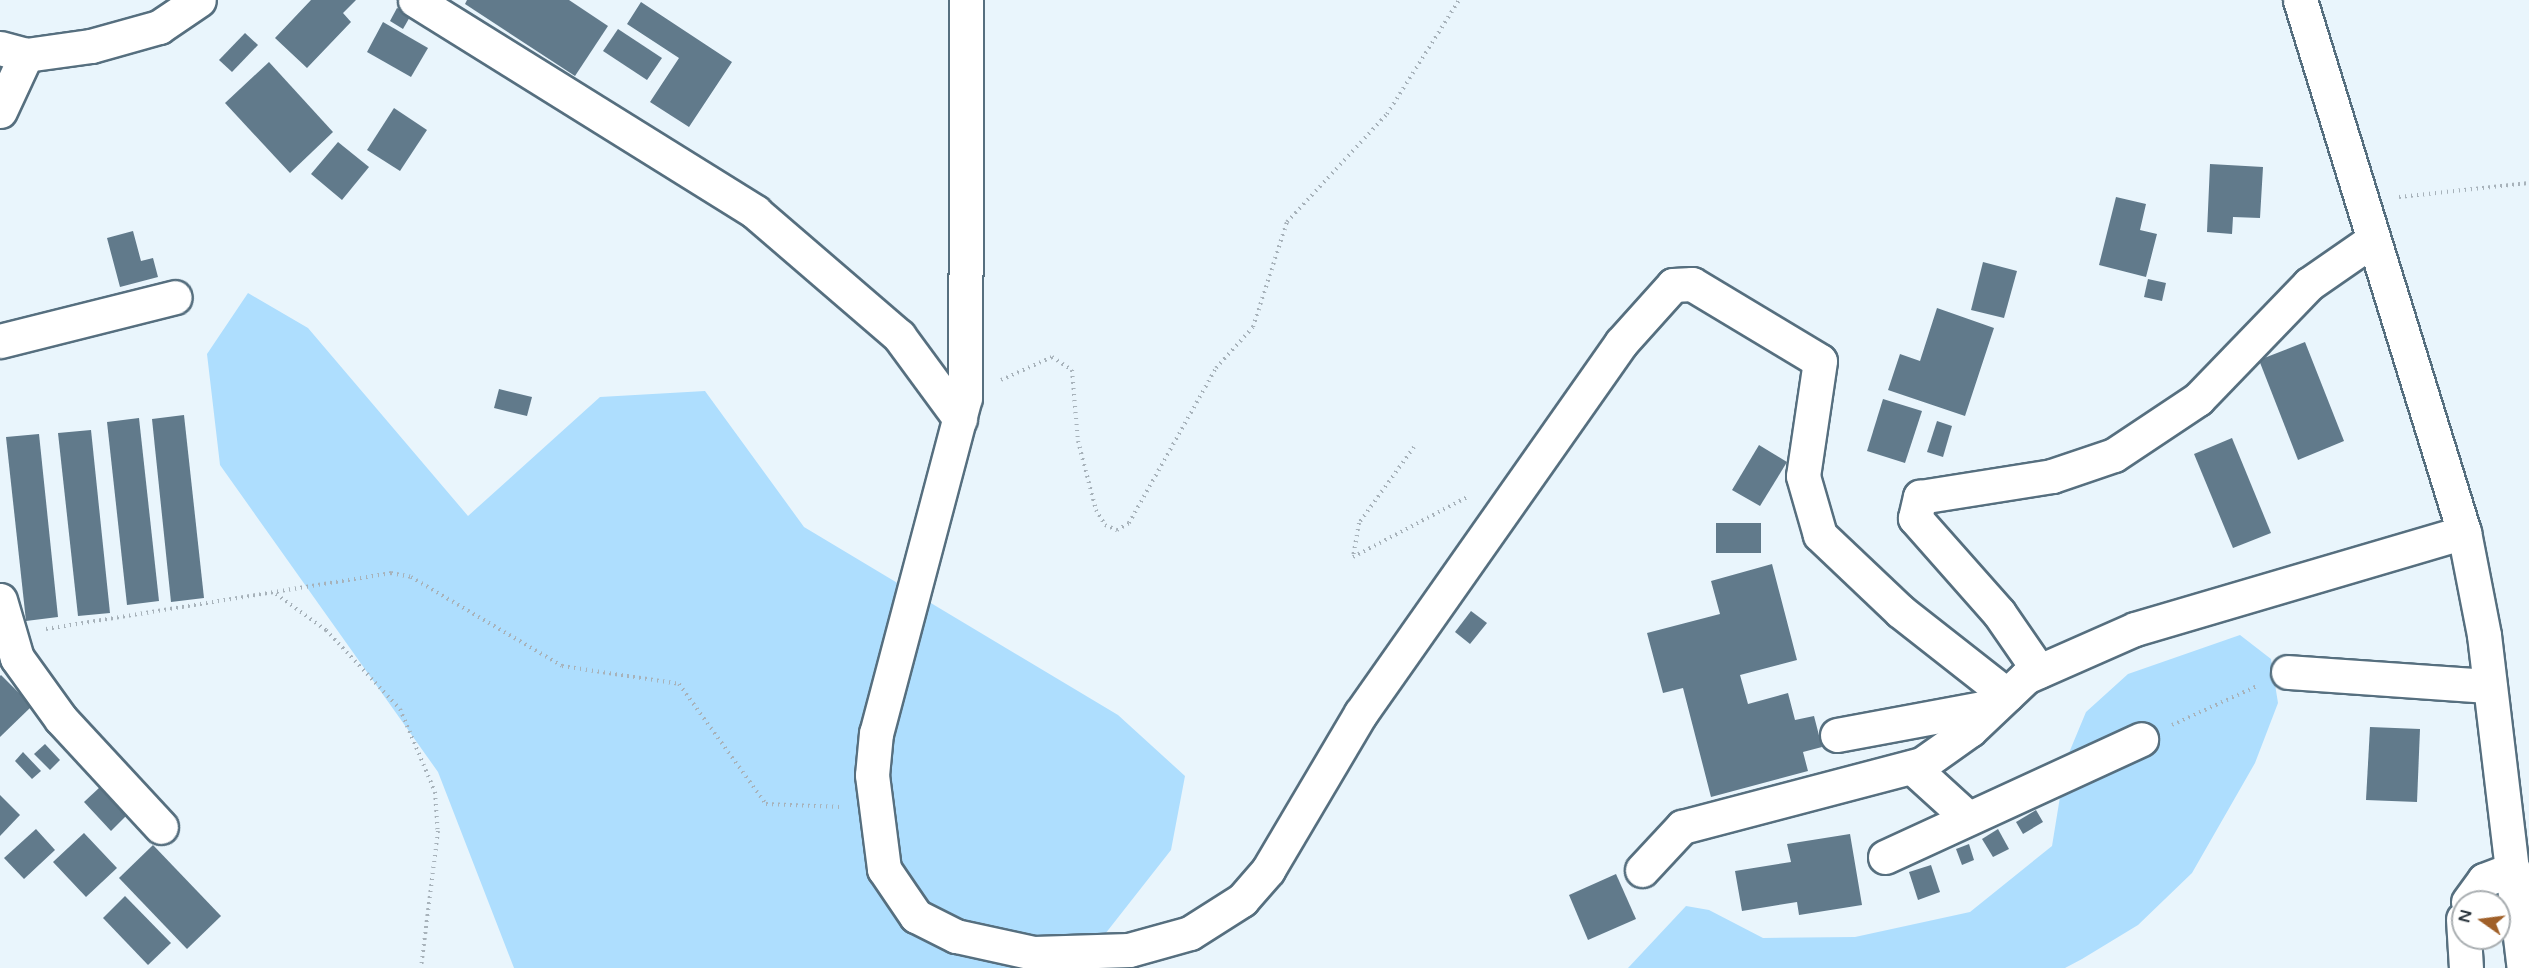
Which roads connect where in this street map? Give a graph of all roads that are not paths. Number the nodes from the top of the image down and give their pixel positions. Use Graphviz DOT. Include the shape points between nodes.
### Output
graph roads {
  1 [pos="199,0"];
  2 [pos="415,0"];
  3 [pos="966,0"];
  4 [pos="2300,0"];
  5 [pos="13,51"];
  6 [pos="0,111"];
  7 [pos="2372,241"];
  8 [pos="175,297"];
  9 [pos="0,341"];
  10 [pos="962,408"];
  11 [pos="2464,532"];
  12 [pos="0,600"];
  13 [pos="8,647"];
  14 [pos="2039,671"];
  15 [pos="2288,672"];
  16 [pos="2490,686"];
  17 [pos="2000,701"];
  18 [pos="1837,735"];
  19 [pos="2141,739"];
  20 [pos="1912,767"];
  21 [pos="1968,818"];
  22 [pos="161,827"];
  23 [pos="1885,857"];
  24 [pos="2513,869"];
  25 [pos="1642,870"];
  26 [pos="2477,890"];
  27 [pos="2465,950"];
  28 [pos="2466,968"];
  29 [pos="2524,968"];
  1 -- 5 [label="street" via="159,27 91,46"];
  2 -- 10 [label="street" via="755,212 899,336"];
  3 -- 10 [label="street"];
  4 -- 7 [label="street"];
  5 -- 6 [label="street"];
  7 -- 11 [label="street"];
  7 -- 14 [label="street" via="2309,284 2198,399 2114,454 2052,476 1920,497 1915,518 1999,613"];
  8 -- 9 [label="street"];
  10 -- 17 [label="street" via="876,733 873,808 884,869 899,894 916,916 956,936 1034,953 1129,950 1190,933 1242,900 1268,870 1360,713 1622,343 1673,285 1692,284 1820,361 1803,476 1820,534"];
  11 -- 14 [label="street" via="2135,629"];
  11 -- 16 [label="street"];
  12 -- 13 [label="street"];
  13 -- 22 [label="street" via="61,719"];
  14 -- 17 [label="street"];
  15 -- 16 [label="street"];
  16 -- 24 [label="street"];
  17 -- 18 [label="street"];
  17 -- 20 [label="street" via="1970,730"];
  19 -- 21 [label="street"];
  20 -- 21 [label="street"];
  20 -- 25 [label="street" via="1682,827"];
  21 -- 23 [label="street"];
  24 -- 26 [label="street" via="2484,880"];
  24 -- 29 [label="street"];
  27 -- 28 [label="street"];
}
